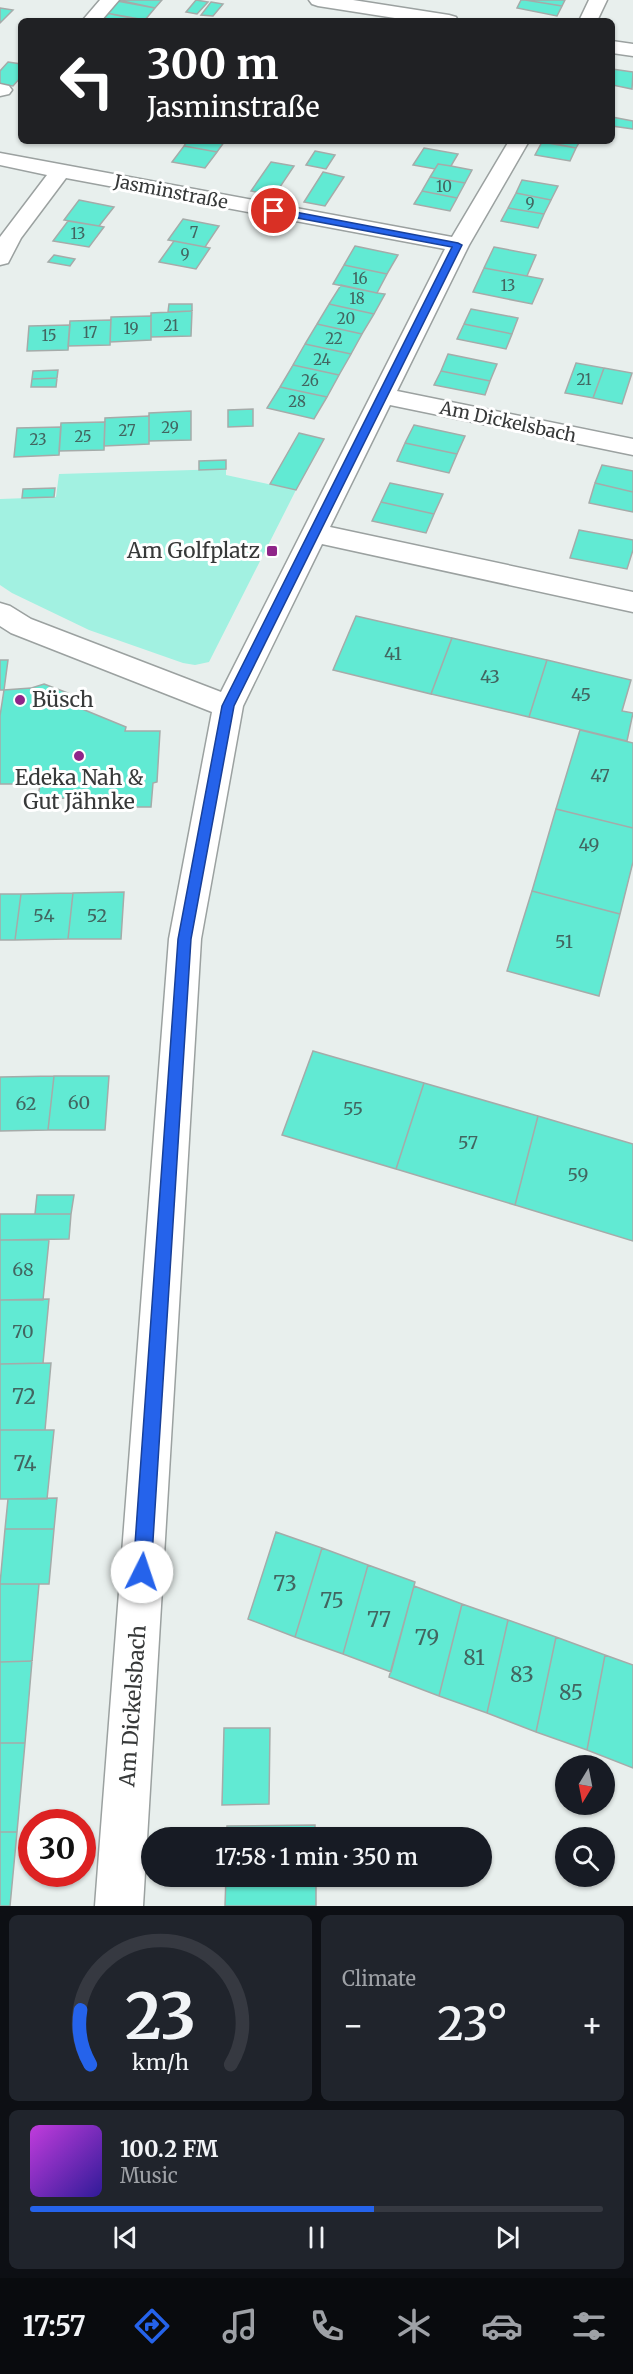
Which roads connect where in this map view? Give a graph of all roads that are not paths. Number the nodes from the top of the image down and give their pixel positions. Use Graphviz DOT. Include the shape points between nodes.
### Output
graph roads {
  1 [pos="110,0"];
  2 [pos="318,0"];
  3 [pos="598,0"];
  4 [pos="94,18"];
  5 [pos="430,18"];
  6 [pos="589,18"];
  7 [pos="615,47"];
  8 [pos="633,50"];
  9 [pos="517,144"];
  10 [pos="0,159"];
  11 [pos="61,171"];
  12 [pos="458,245"];
  13 [pos="0,258"];
  14 [pos="382,396"];
  15 [pos="633,447"];
  16 [pos="314,534"];
  17 [pos="633,602"];
  18 [pos="0,613"];
  19 [pos="228,706"];
  20 [pos="119,1906"];
  1 -- 4 [label="street"];
  2 -- 5 [label="street"];
  3 -- 6 [label="street"];
  7 -- 8 [label="street"];
  9 -- 12 [label="street, Am Dickelsbach"];
  10 -- 11 [label="street, Jasminstraße"];
  11 -- 12 [label="street, Jasminstraße"];
  11 -- 13 [label="street" via="11,237"];
  12 -- 14 [label="street, Am Dickelsbach"];
  14 -- 15 [label="street, Am Dickelsbach"];
  14 -- 16 [label="street, Am Dickelsbach"];
  16 -- 17 [label="street"];
  16 -- 19 [label="street, Am Dickelsbach"];
  18 -- 19 [label="street" via="21,626"];
  19 -- 20 [label="street, Am Dickelsbach" via="185,939"];
}
